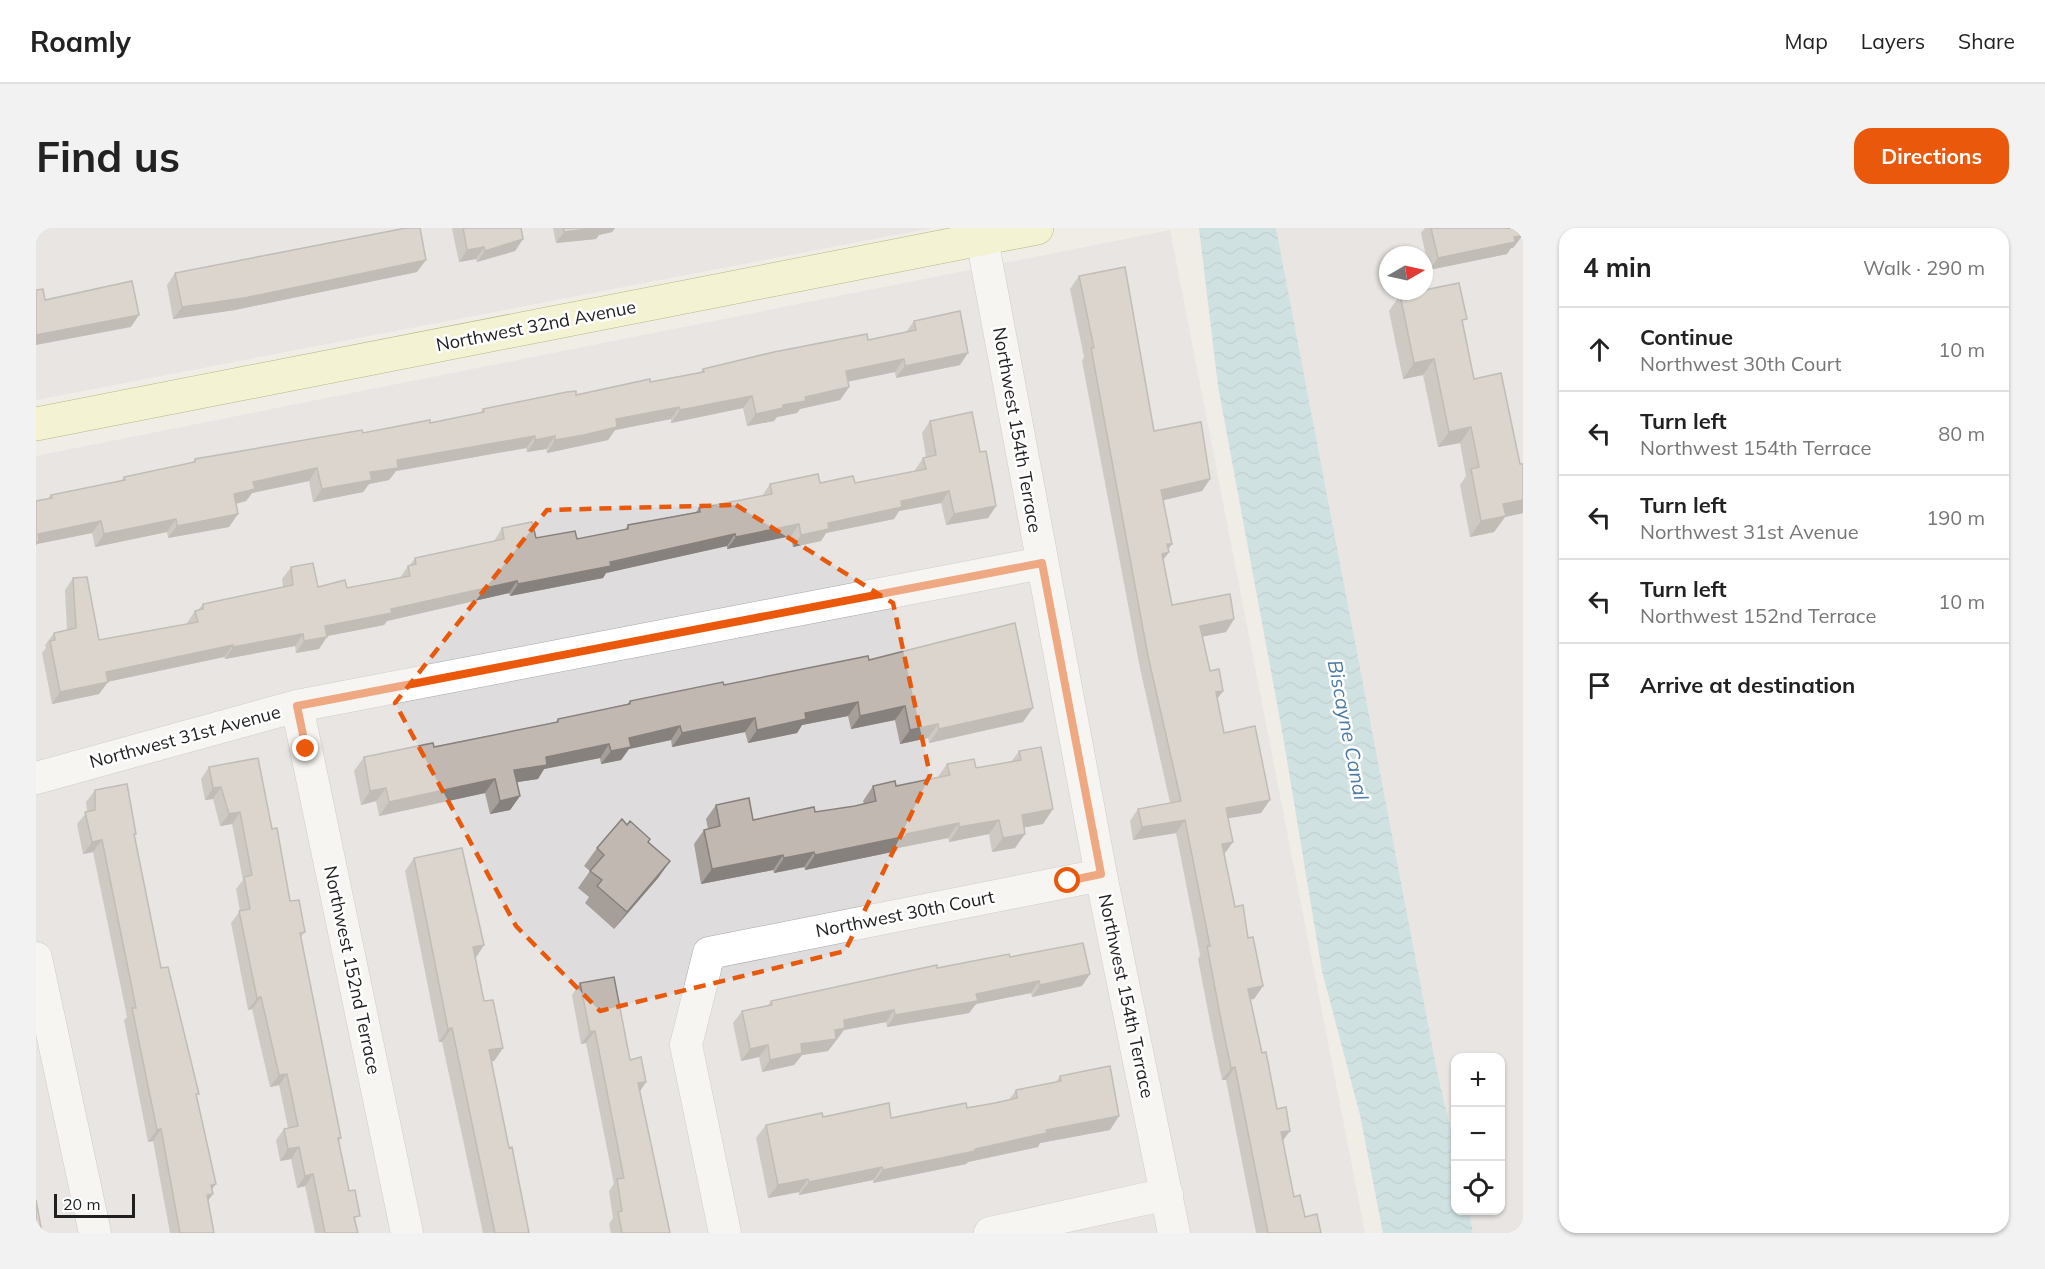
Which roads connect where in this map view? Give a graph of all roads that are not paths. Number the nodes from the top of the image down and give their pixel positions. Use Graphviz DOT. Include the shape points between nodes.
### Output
graph roads {
  1 [pos="1037,228"];
  2 [pos="981,233"];
  3 [pos="36,424"];
  4 [pos="1042,563"];
  5 [pos="297,706"];
  6 [pos="36,778"];
  7 [pos="1101,874"];
  8 [pos="36,958"];
  9 [pos="1167,1194"];
  10 [pos="95,1233"];
  11 [pos="407,1233"];
  12 [pos="725,1233"];
  13 [pos="990,1233"];
  14 [pos="1174,1233"];
  1 -- 2 [label="street, Northwest 32nd Avenue"];
  2 -- 3 [label="street, Northwest 32nd Avenue"];
  2 -- 4 [label="street, Northwest 154th Terrace"];
  4 -- 5 [label="street, Northwest 31st Avenue"];
  4 -- 7 [label="street, Northwest 154th Terrace"];
  5 -- 6 [label="street, Northwest 31st Avenue"];
  5 -- 11 [label="street, Northwest 152nd Terrace"];
  7 -- 9 [label="street, Northwest 154th Terrace"];
  7 -- 12 [label="street, Northwest 30th Court" via="709,953 686,1045"];
  8 -- 10 [label="street"];
  9 -- 13 [label="street"];
  9 -- 14 [label="street, Northwest 154th Terrace"];
}
